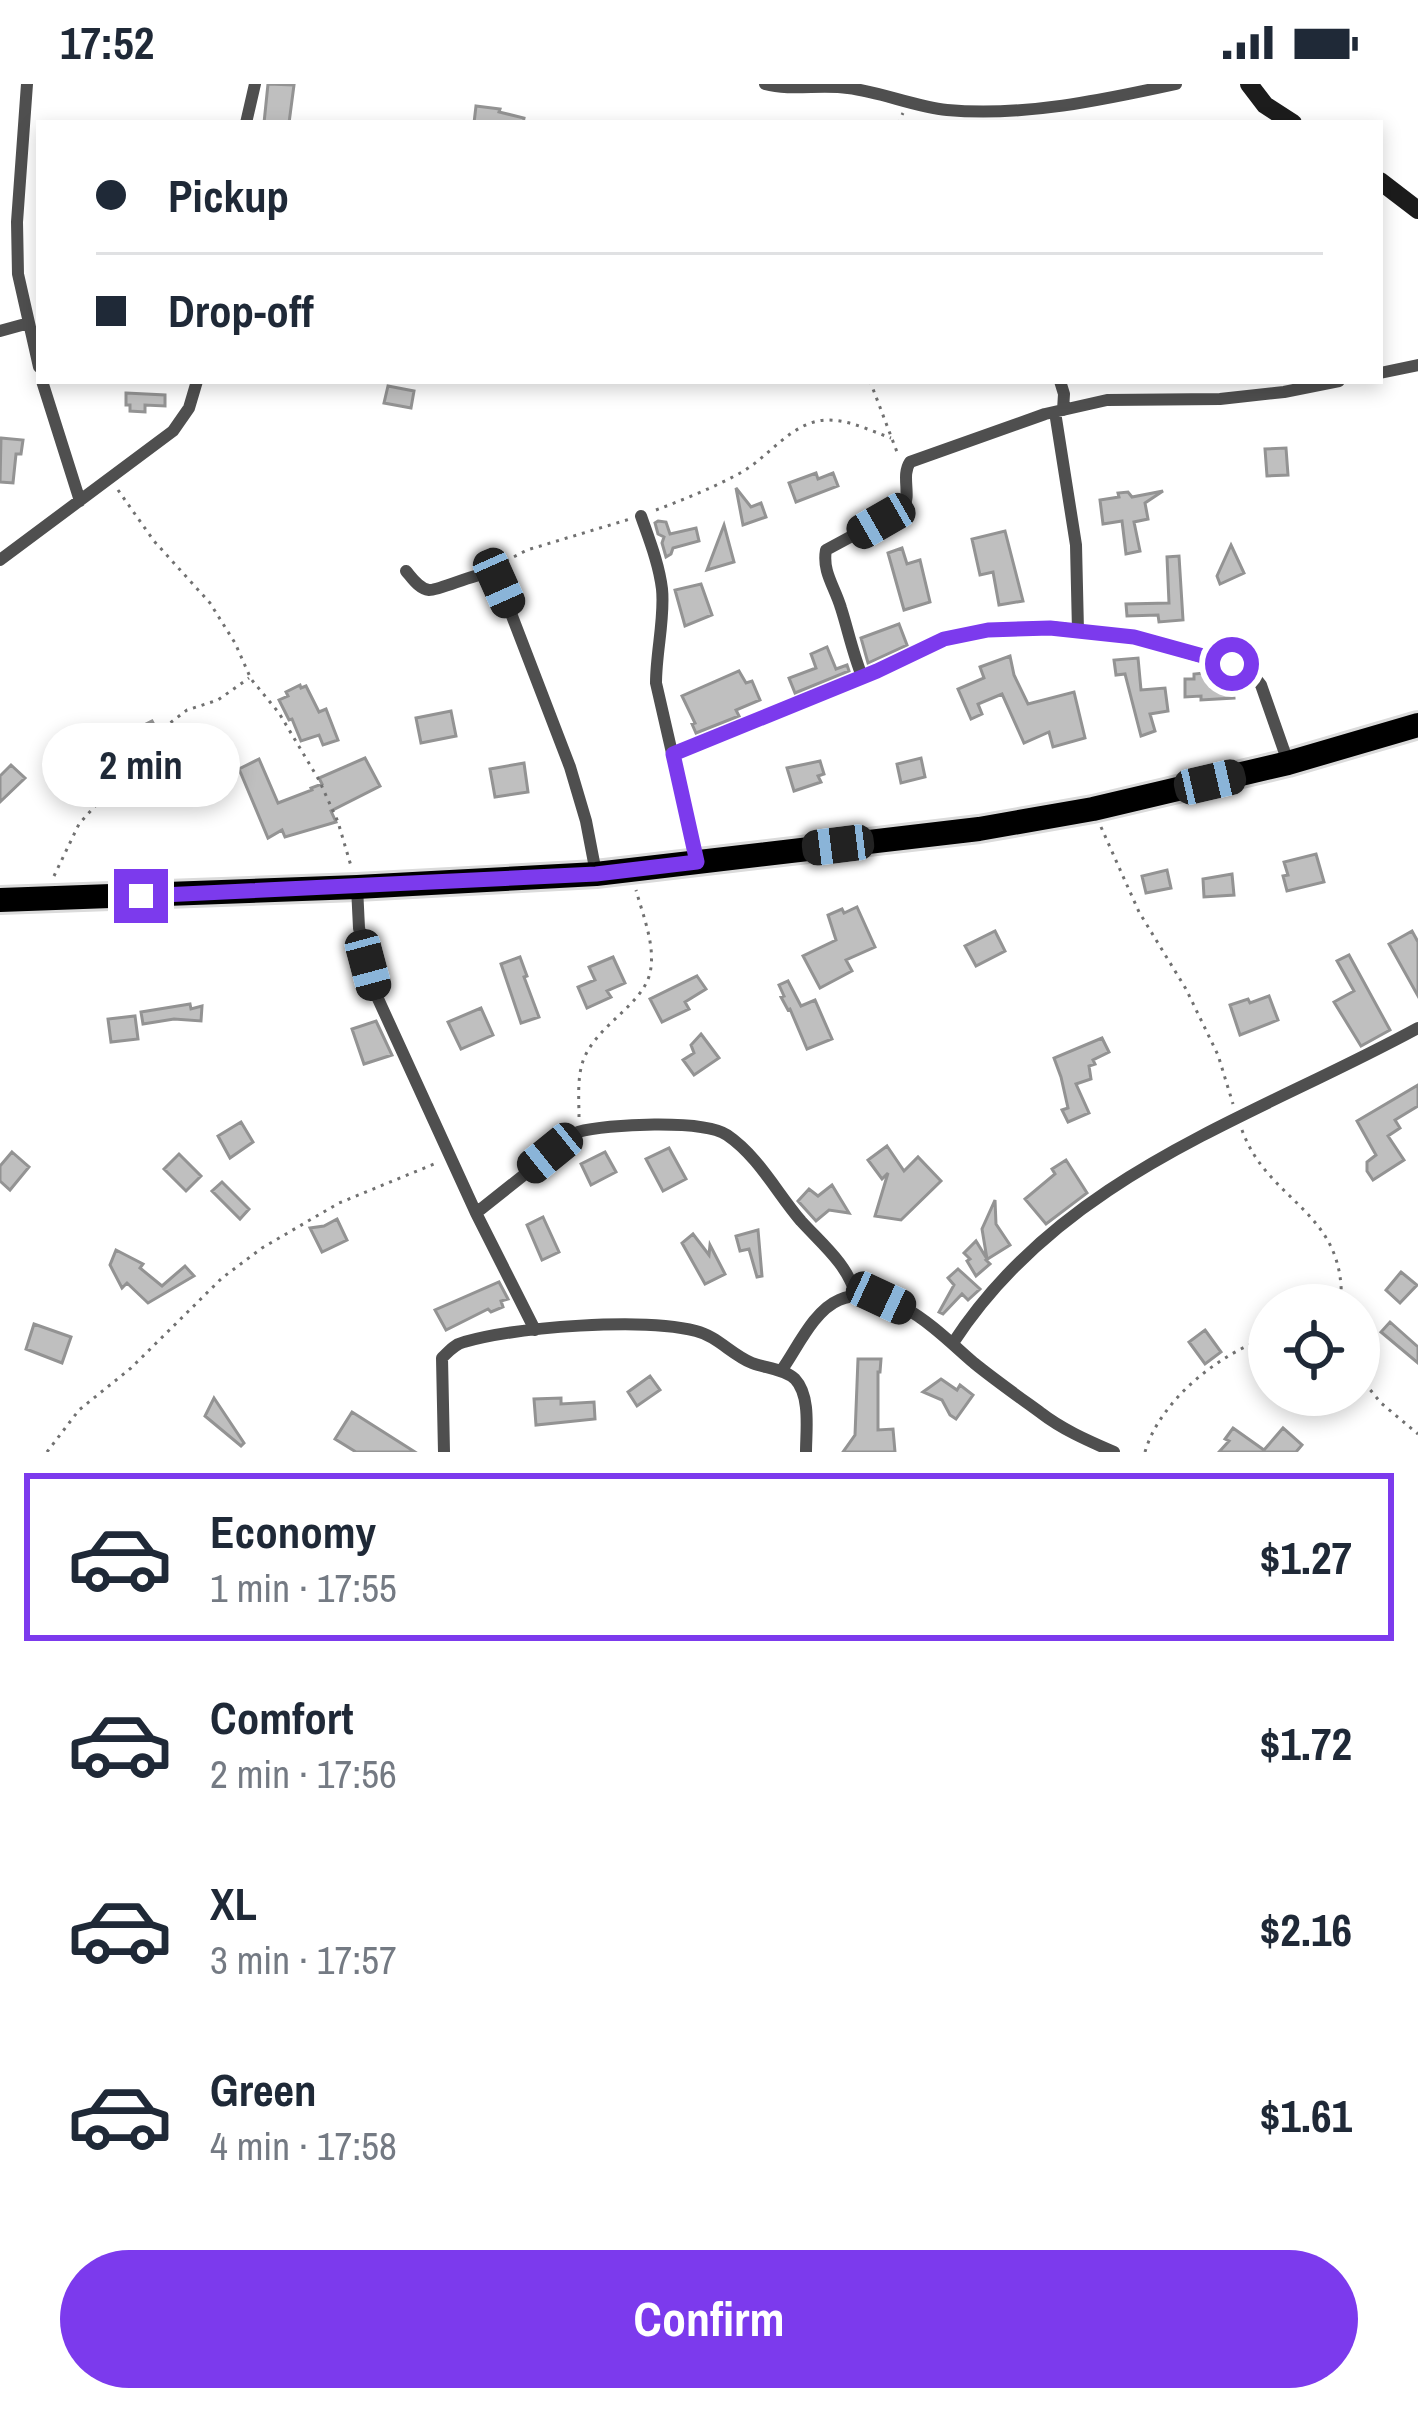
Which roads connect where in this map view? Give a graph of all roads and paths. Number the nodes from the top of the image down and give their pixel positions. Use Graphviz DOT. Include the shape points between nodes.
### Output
graph roads {
  1 [pos="27,84"];
  2 [pos="255,84"];
  3 [pos="765,84"];
  4 [pos="1177,84"];
  5 [pos="1250,84"];
  6 [pos="1003,117"];
  7 [pos="247,120"];
  8 [pos="1288,120"];
  9 [pos="1383,183"];
  10 [pos="1414,201"];
  11 [pos="29,323"];
  12 [pos="0,331"];
  13 [pos="36,354"];
  14 [pos="1418,365"];
  15 [pos="1383,372"];
  16 [pos="43,384"];
  17 [pos="196,384"];
  18 [pos="871,384"];
  19 [pos="1061,384"];
  20 [pos="1324,384"];
  21 [pos="1059,411"];
  22 [pos="891,438"];
  23 [pos="906,469"];
  24 [pos="110,479"];
  25 [pos="80,501"];
  26 [pos="641,516"];
  27 [pos="0,560"];
  28 [pos="406,571"];
  29 [pos="487,573"];
  30 [pos="1078,631"];
  31 [pos="862,676"];
  32 [pos="250,677"];
  33 [pos="1418,725"];
  34 [pos="673,754"];
  35 [pos="1288,764"];
  36 [pos="1093,809"];
  37 [pos="697,862"];
  38 [pos="632,871"];
  39 [pos="596,874"];
  40 [pos="357,887"];
  41 [pos="0,900"];
  42 [pos="46,900"];
  43 [pos="1418,1028"];
  44 [pos="1238,1118"];
  45 [pos="578,1132"];
  46 [pos="451,1157"];
  47 [pos="476,1213"];
  48 [pos="1339,1284"];
  49 [pos="856,1295"];
  50 [pos="535,1330"];
  51 [pos="953,1343"];
  52 [pos="1248,1344"];
  53 [pos="781,1371"];
  54 [pos="1380,1402"];
  55 [pos="1418,1434"];
  56 [pos="47,1452"];
  57 [pos="444,1452"];
  58 [pos="806,1452"];
  59 [pos="1114,1452"];
  60 [pos="1145,1452"];
  1 -- 11 [label="street" via="16,222"];
  2 -- 7 [label="street"];
  3 -- 6 [label="street" via="844,87"];
  4 -- 6 [label="street"];
  5 -- 8 [label="street"];
  9 -- 10 [label="street"];
  11 -- 12 [label="street"];
  11 -- 13 [label="street"];
  14 -- 15 [label="street"];
  16 -- 25 [label="street"];
  17 -- 24 [label="street" via="173,430"];
  18 -- 22 [label="path"];
  19 -- 21 [label="street"];
  20 -- 21 [label="street" via="1220,399 1107,400"];
  21 -- 23 [label="street" via="925,454"];
  21 -- 30 [label="street"];
  22 -- 23 [label="path"];
  22 -- 26 [label="path" via="845,422 810,423 747,469"];
  23 -- 31 [label="street" via="904,508 826,550 824,559"];
  24 -- 25 [label="street"];
  24 -- 32 [label="path" via="210,603"];
  25 -- 27 [label="street"];
  26 -- 29 [label="path" via="527,550"];
  26 -- 34 [label="street" via="662,592 656,683"];
  28 -- 29 [label="street" via="429,590"];
  29 -- 39 [label="street" via="499,583 570,767"];
  30 -- 31 [label="street" via="988,630 944,639"];
  30 -- 35 [label="street" via="1134,637 1250,671"];
  31 -- 34 [label="street"];
  32 -- 40 [label="path" via="319,780"];
  32 -- 42 [label="path" via="170,723 153,759 79,824"];
  33 -- 35 [label="highway"];
  34 -- 37 [label="street"];
  35 -- 36 [label="highway"];
  36 -- 37 [label="highway"];
  36 -- 44 [label="path" via="1218,1055"];
  37 -- 38 [label="highway"];
  38 -- 39 [label="highway"];
  38 -- 45 [label="path" via="651,969 582,1063"];
  39 -- 40 [label="highway"];
  40 -- 42 [label="highway"];
  40 -- 46 [label="street" via="374,990"];
  41 -- 42 [label="highway"];
  43 -- 44 [label="street"];
  44 -- 48 [label="path" via="1253,1154 1329,1238"];
  44 -- 51 [label="street" via="1114,1184 1010,1269"];
  45 -- 47 [label="street"];
  45 -- 49 [label="street" via="701,1126 725,1133 850,1273"];
  46 -- 47 [label="street"];
  46 -- 56 [label="path" via="339,1203 262,1248 79,1410"];
  47 -- 50 [label="street"];
  49 -- 51 [label="street" via="908,1310"];
  49 -- 53 [label="street" via="818,1316"];
  50 -- 53 [label="street" via="628,1324 699,1331"];
  50 -- 57 [label="street" via="459,1343 442,1358"];
  51 -- 59 [label="street" via="1044,1416"];
  52 -- 60 [label="path" via="1205,1370 1166,1412"];
  53 -- 58 [label="street" via="796,1380 804,1400"];
  54 -- 55 [label="path"];
}
